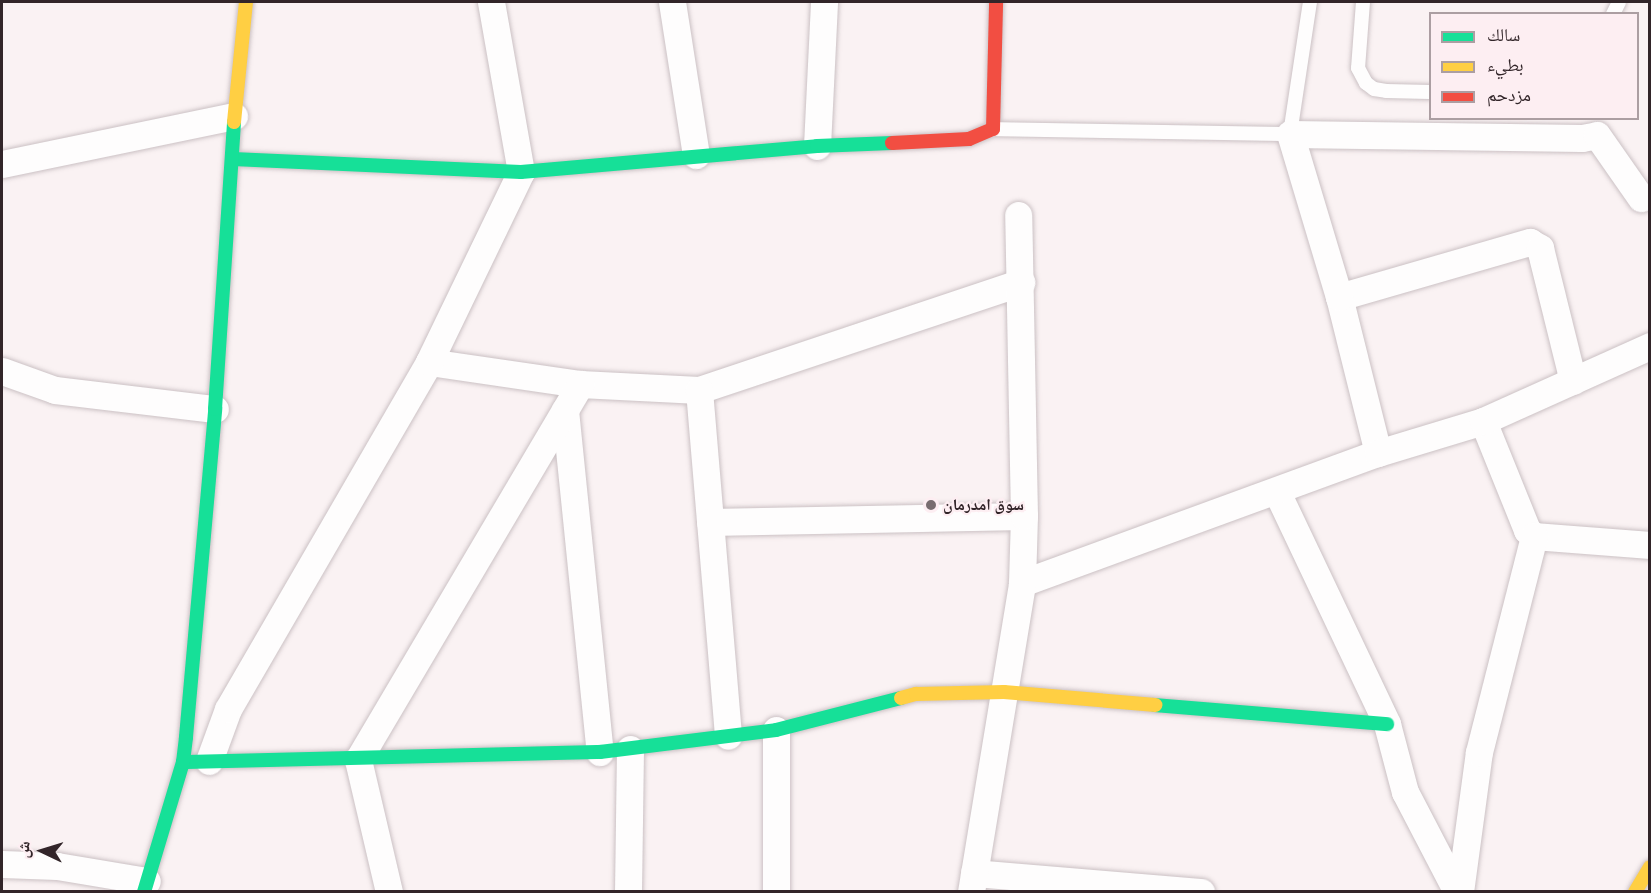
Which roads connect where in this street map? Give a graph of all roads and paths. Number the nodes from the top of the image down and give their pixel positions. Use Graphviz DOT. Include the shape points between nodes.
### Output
graph roads {
  1 [pos="246,2"];
  2 [pos="491,2"];
  3 [pos="672,2"];
  4 [pos="824,2"];
  5 [pos="996,2"];
  6 [pos="1310,2"];
  7 [pos="1362,2"];
  8 [pos="1429,92"];
  9 [pos="234,116"];
  10 [pos="1597,127"];
  11 [pos="993,129"];
  12 [pos="1290,134"];
  13 [pos="817,146"];
  14 [pos="696,155"];
  15 [pos="233,159"];
  16 [pos="2,164"];
  17 [pos="521,172"];
  18 [pos="1641,198"];
  19 [pos="1018,215"];
  20 [pos="1021,282"];
  21 [pos="1339,297"];
  22 [pos="1650,346"];
  23 [pos="429,362"];
  24 [pos="2,371"];
  25 [pos="1573,381"];
  26 [pos="580,384"];
  27 [pos="699,390"];
  28 [pos="215,409"];
  29 [pos="565,410"];
  30 [pos="1483,421"];
  31 [pos="1378,453"];
  32 [pos="1277,492"];
  33 [pos="1024,516"];
  34 [pos="710,522"];
  35 [pos="1534,536"];
  36 [pos="1650,545"];
  37 [pos="1022,583"];
  38 [pos="1004,692"];
  39 [pos="1388,724"];
  40 [pos="776,730"];
  41 [pos="728,736"];
  42 [pos="630,749"];
  43 [pos="600,752"];
  44 [pos="358,760"];
  45 [pos="196,761"];
  46 [pos="2,864"];
  47 [pos="1650,867"];
  48 [pos="973,882"];
  49 [pos="145,886"];
  50 [pos="389,891"];
  51 [pos="628,891"];
  52 [pos="776,891"];
  53 [pos="1201,891"];
  54 [pos="1459,891"];
  55 [pos="1635,891"];
  1 -- 9 [label="street"];
  2 -- 17 [label="street"];
  3 -- 14 [label="street"];
  4 -- 13 [label="street"];
  5 -- 11 [label="street"];
  6 -- 12 [label="lane"];
  7 -- 8 [label="lane" via="1358,68 1366,83 1386,91"];
  9 -- 15 [label="street"];
  9 -- 16 [label="street"];
  10 -- 12 [label="street" via="1582,138"];
  10 -- 18 [label="street"];
  11 -- 12 [label="lane"];
  11 -- 13 [label="street" via="969,139"];
  12 -- 21 [label="street"];
  13 -- 14 [label="street"];
  14 -- 17 [label="street"];
  15 -- 17 [label="street"];
  15 -- 28 [label="street"];
  17 -- 23 [label="street"];
  19 -- 20 [label="street"];
  20 -- 27 [label="street"];
  20 -- 33 [label="street"];
  21 -- 25 [label="street" via="1530,242 1540,248"];
  21 -- 31 [label="street"];
  22 -- 25 [label="street"];
  23 -- 26 [label="street"];
  23 -- 45 [label="street"];
  24 -- 28 [label="street" via="55,390"];
  25 -- 30 [label="street"];
  26 -- 27 [label="street"];
  26 -- 29 [label="street"];
  27 -- 34 [label="street"];
  28 -- 45 [label="street"];
  29 -- 43 [label="street"];
  29 -- 44 [label="street"];
  30 -- 31 [label="street"];
  30 -- 35 [label="street" via="1527,530"];
  31 -- 32 [label="street"];
  32 -- 37 [label="street"];
  32 -- 39 [label="street"];
  33 -- 34 [label="street"];
  33 -- 37 [label="street"];
  34 -- 41 [label="street"];
  35 -- 36 [label="street"];
  35 -- 54 [label="street" via="1479,752"];
  37 -- 38 [label="street"];
  38 -- 39 [label="street"];
  38 -- 40 [label="street" via="916,694"];
  38 -- 48 [label="street"];
  39 -- 54 [label="street" via="1405,792"];
  40 -- 41 [label="street"];
  40 -- 52 [label="street"];
  41 -- 42 [label="street"];
  42 -- 43 [label="street"];
  42 -- 51 [label="street"];
  43 -- 44 [label="street"];
  44 -- 45 [label="street"];
  44 -- 50 [label="street"];
  45 -- 49 [label="street"];
  46 -- 49 [label="street" via="57,866"];
  47 -- 55 [label="street"];
  48 -- 53 [label="street"];
}
